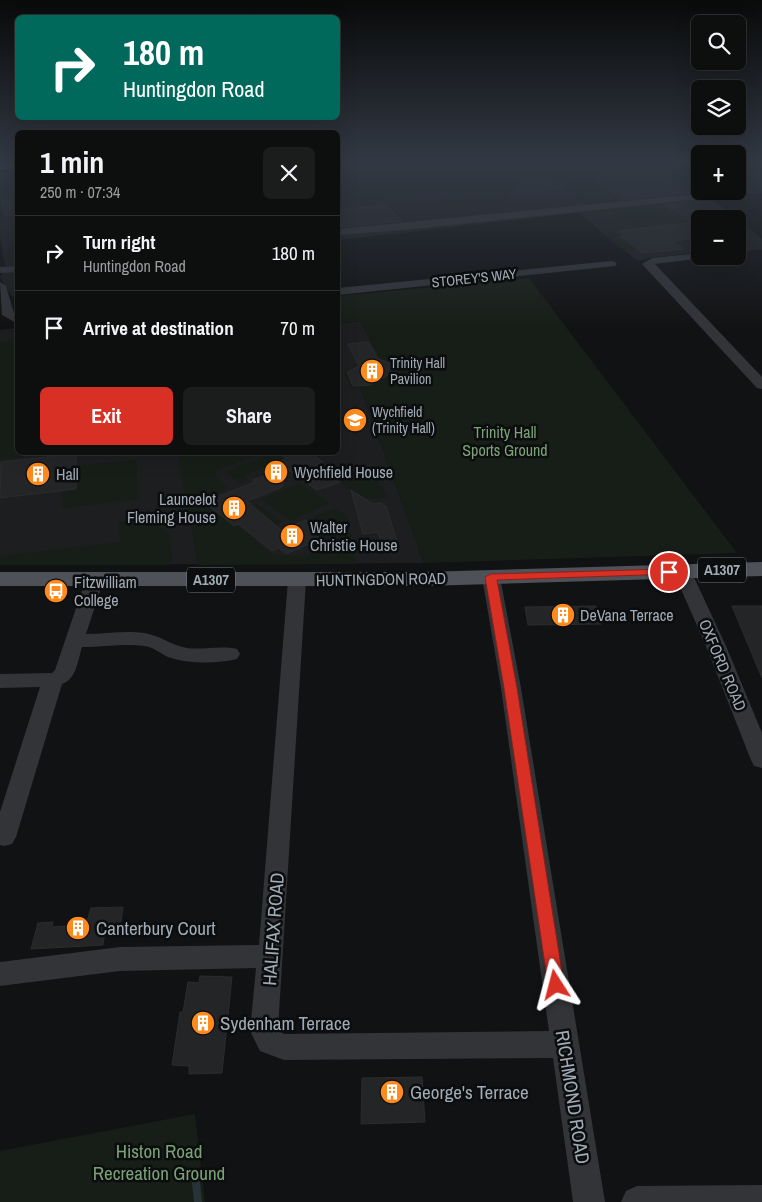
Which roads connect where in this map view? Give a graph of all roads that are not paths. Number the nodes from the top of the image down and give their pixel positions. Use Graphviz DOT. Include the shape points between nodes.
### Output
graph roads {
  1 [pos="501,217"];
  2 [pos="340,232"];
  3 [pos="691,257"];
  4 [pos="611,264"];
  5 [pos="15,269"];
  6 [pos="0,270"];
  7 [pos="0,286"];
  8 [pos="340,292"];
  9 [pos="15,318"];
  10 [pos="762,386"];
  11 [pos="762,569"];
  12 [pos="682,571"];
  13 [pos="491,577"];
  14 [pos="0,579"];
  15 [pos="95,580"];
  16 [pos="297,580"];
  17 [pos="76,641"];
  18 [pos="230,654"];
  19 [pos="59,676"];
  20 [pos="0,681"];
  21 [pos="762,760"];
  22 [pos="4,837"];
  23 [pos="272,956"];
  24 [pos="0,974"];
  25 [pos="565,1044"];
  26 [pos="762,1201"];
  27 [pos="589,1202"];
  28 [pos="637,1202"];
  1 -- 2 [label="street"];
  3 -- 10 [label="street" via="648,264"];
  4 -- 8 [label="street, STOREY'S WAY"];
  5 -- 6 [label="street"];
  7 -- 9 [label="street" via="8,315"];
  11 -- 12 [label="main road, HUNTINGDON ROAD / A1307"];
  12 -- 13 [label="main road, HUNTINGDON ROAD / A1307"];
  12 -- 21 [label="street, OXFORD ROAD"];
  13 -- 16 [label="main road, HUNTINGDON ROAD / A1307"];
  13 -- 25 [label="street, RICHMOND ROAD"];
  14 -- 15 [label="main road, HUNTINGDON ROAD / A1307"];
  15 -- 16 [label="main road, HUNTINGDON ROAD / A1307"];
  15 -- 17 [label="street"];
  16 -- 23 [label="street, HALIFAX ROAD"];
  17 -- 18 [label="street" via="144,639 189,655"];
  17 -- 19 [label="street"];
  19 -- 20 [label="street"];
  19 -- 22 [label="street"];
  23 -- 24 [label="street" via="120,959"];
  23 -- 25 [label="street, HALIFAX ROAD" via="264,1031 270,1042 284,1046"];
  25 -- 27 [label="street, RICHMOND ROAD"];
  26 -- 28 [label="street"];
}
